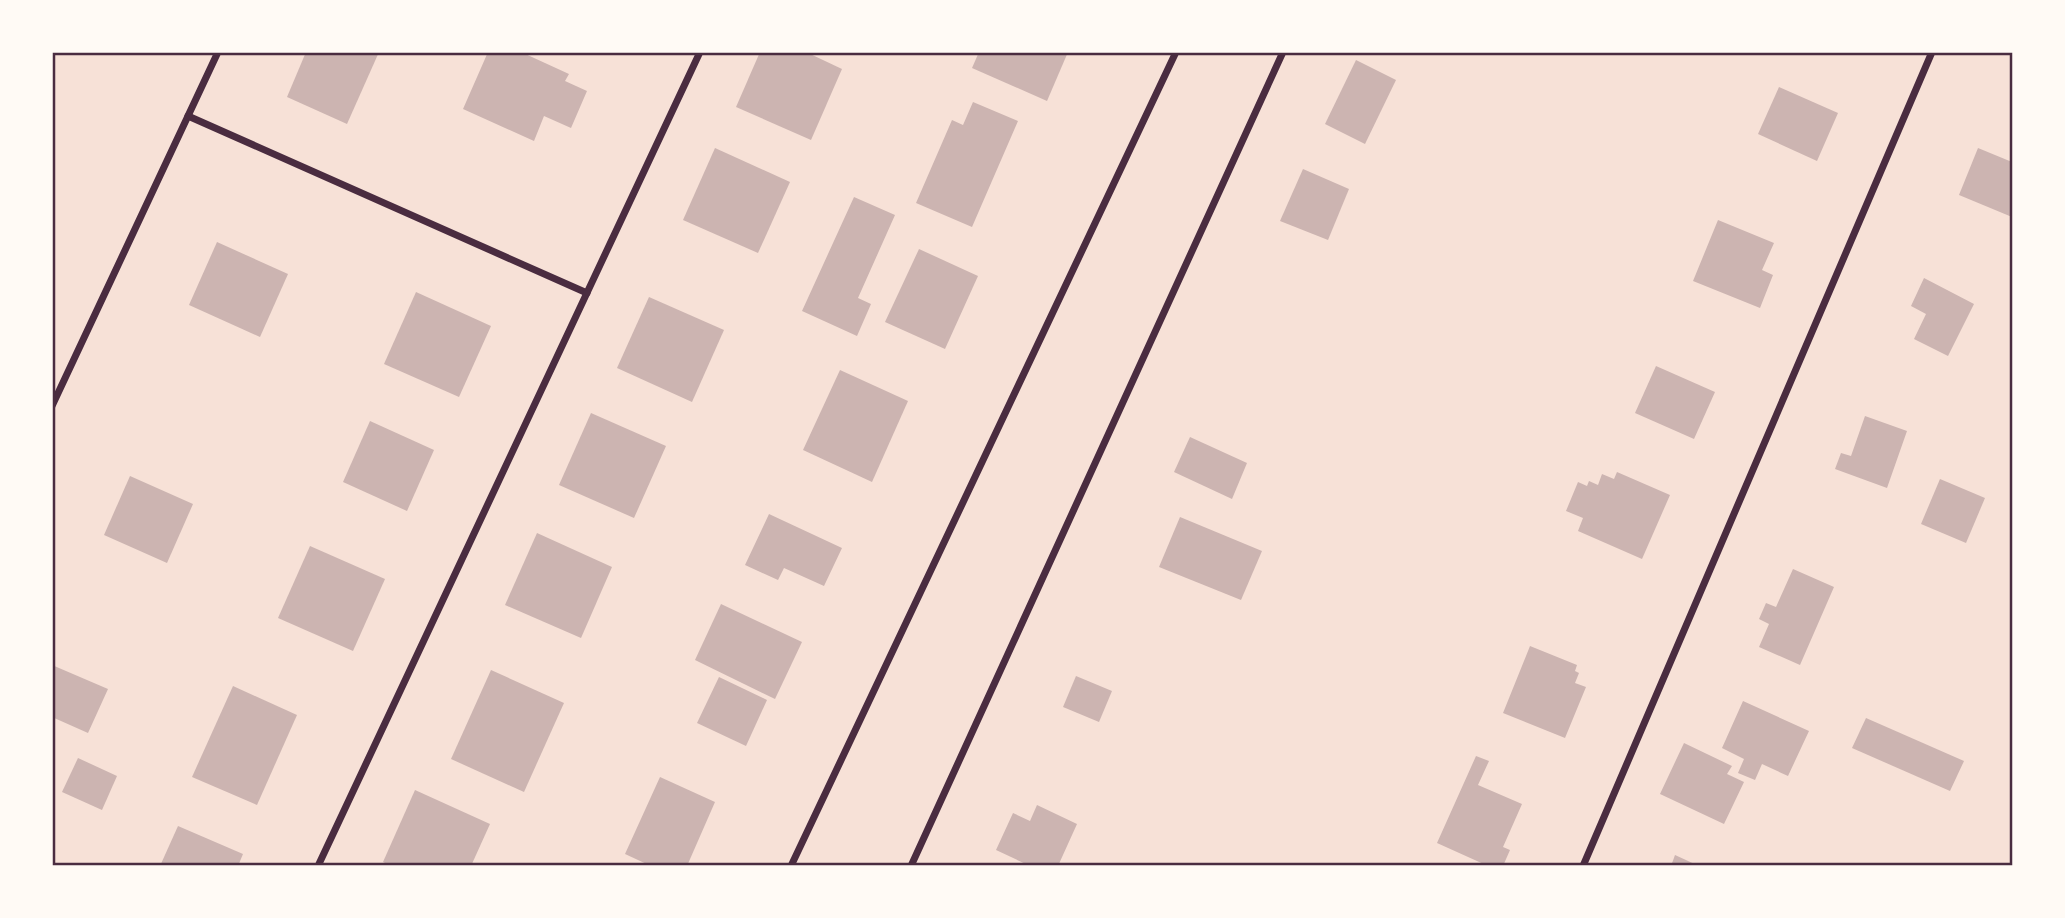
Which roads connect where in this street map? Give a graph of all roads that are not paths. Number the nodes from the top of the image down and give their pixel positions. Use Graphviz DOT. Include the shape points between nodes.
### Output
graph roads {
  1 [pos="218,52"];
  2 [pos="700,52"];
  3 [pos="1176,52"];
  4 [pos="1283,52"];
  5 [pos="1932,52"];
  6 [pos="188,116"];
  7 [pos="587,293"];
  8 [pos="52,406"];
  9 [pos="318,866"];
  10 [pos="791,866"];
  11 [pos="911,866"];
  12 [pos="1583,866"];
  1 -- 6 [label="street"];
  2 -- 7 [label="street"];
  3 -- 10 [label="street"];
  4 -- 11 [label="street"];
  5 -- 12 [label="street"];
  6 -- 7 [label="street"];
  6 -- 8 [label="street"];
  7 -- 9 [label="street"];
}
